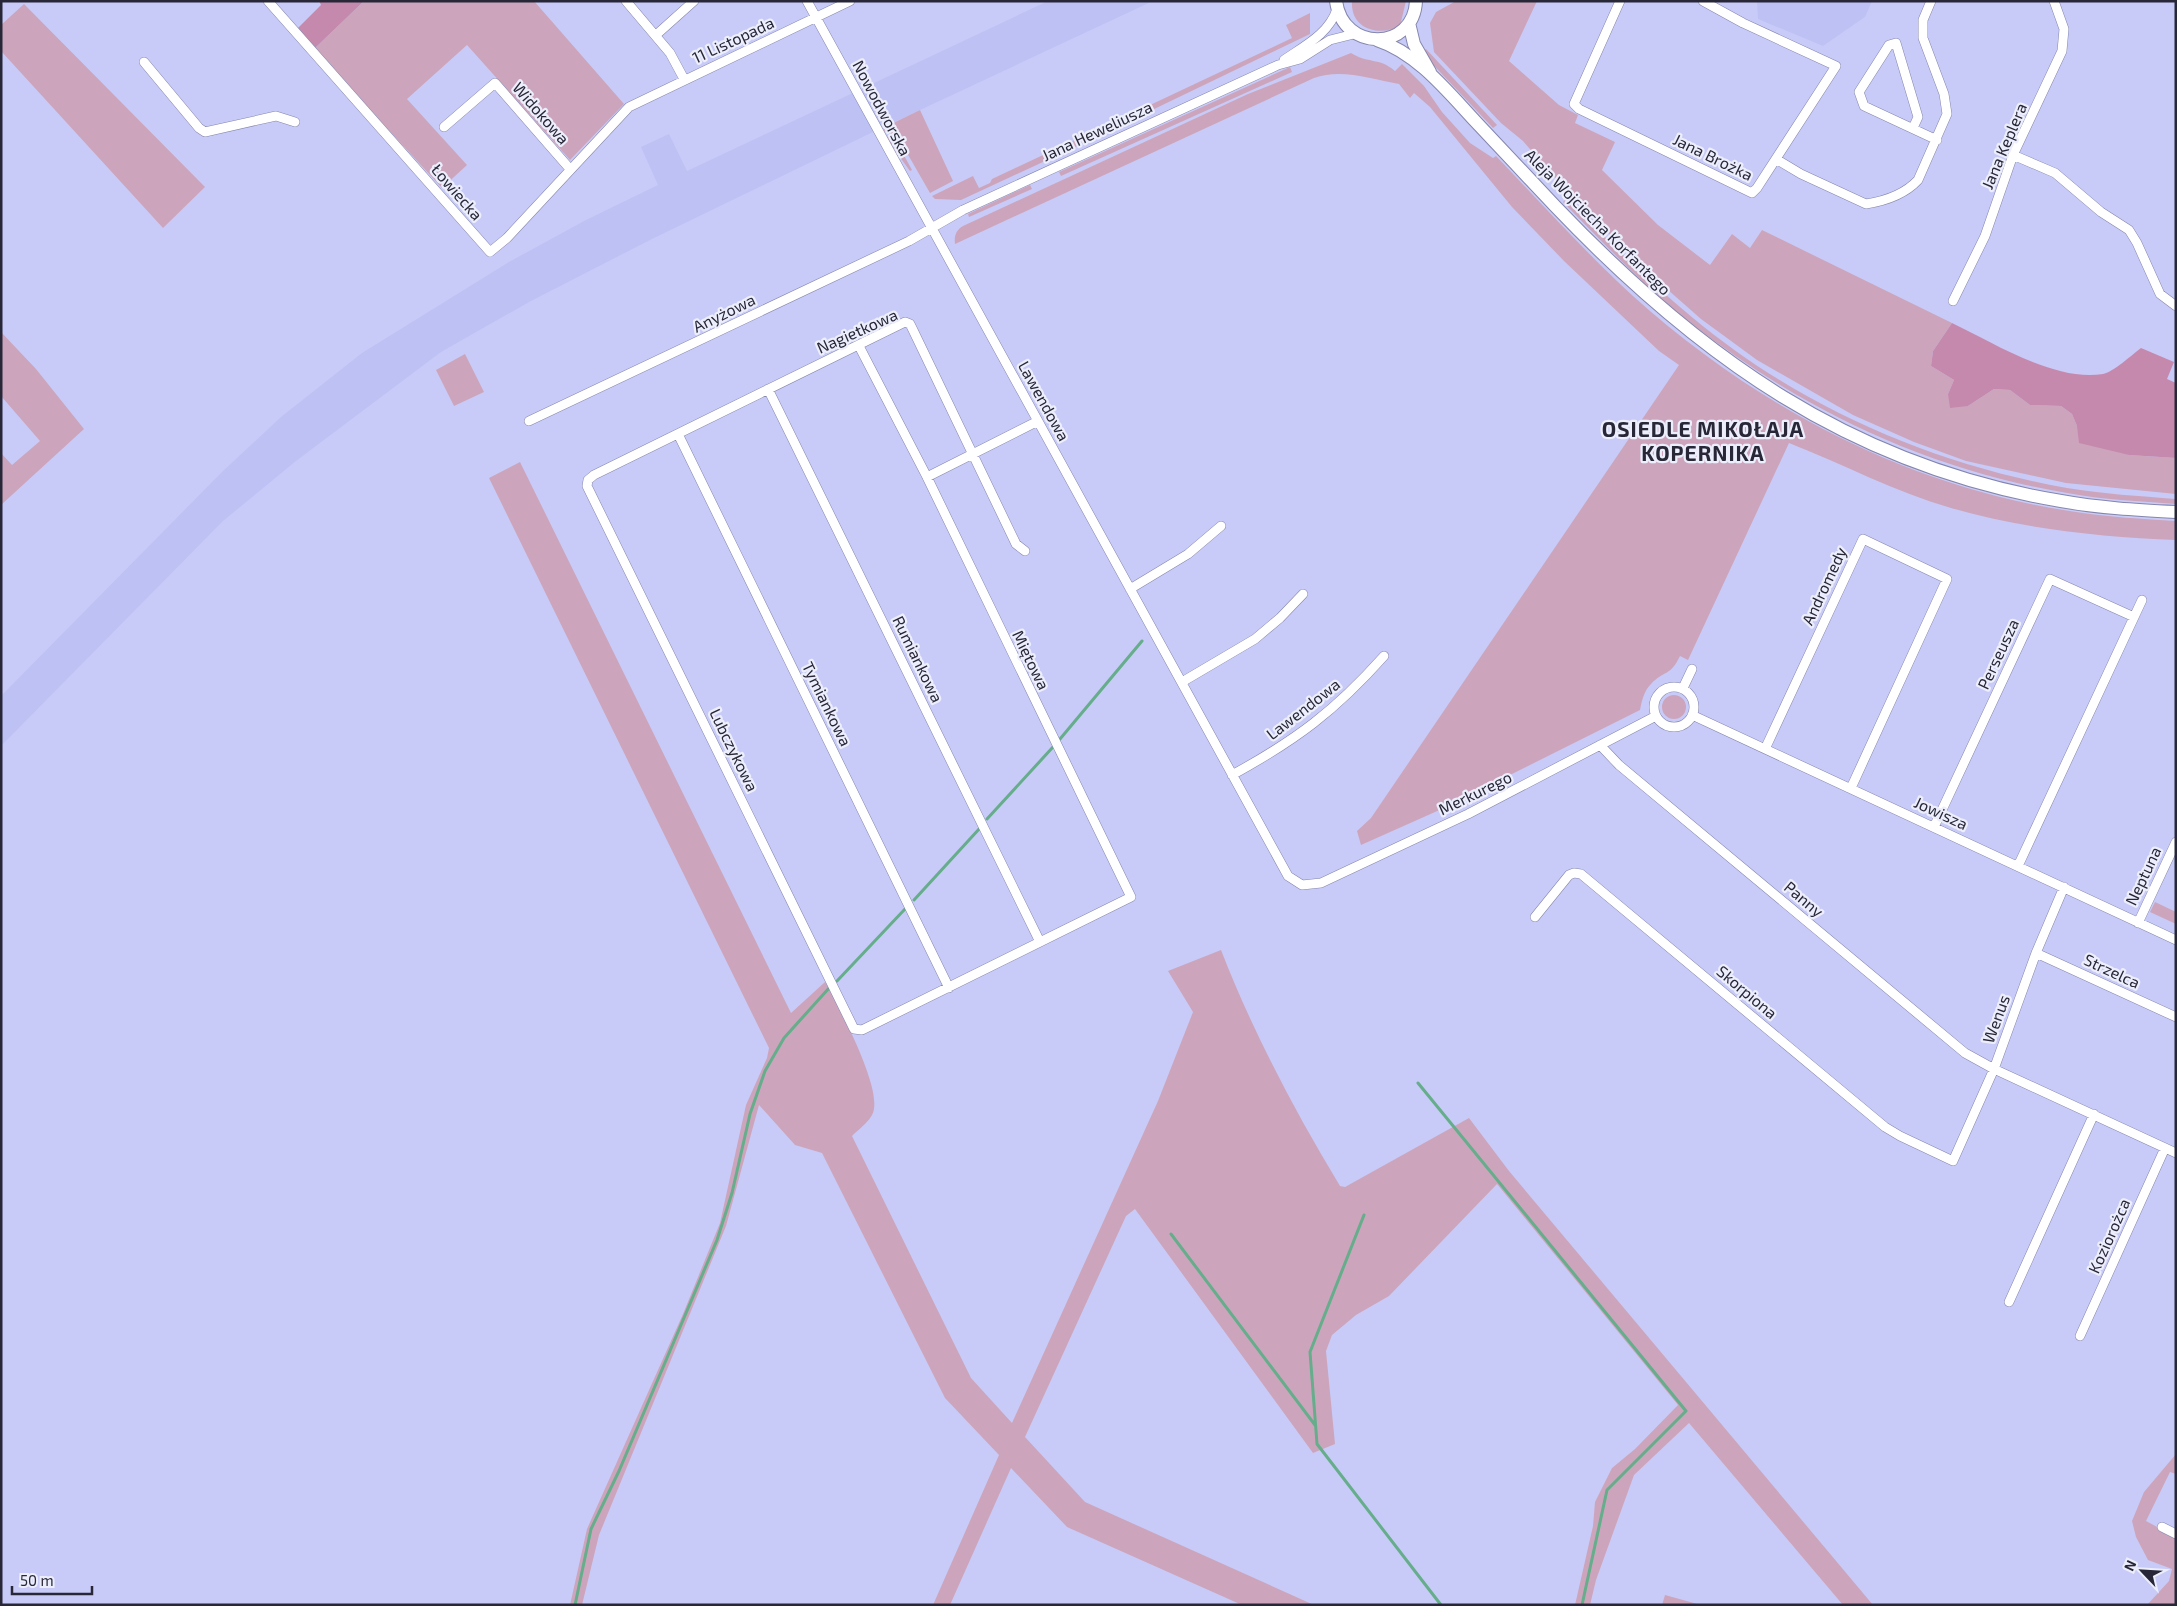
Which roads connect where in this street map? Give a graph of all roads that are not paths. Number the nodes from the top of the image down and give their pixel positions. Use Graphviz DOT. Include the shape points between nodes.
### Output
graph roads {
  1 [pos="268,1"];
  2 [pos="626,1"];
  3 [pos="694,1"];
  4 [pos="807,1"];
  5 [pos="850,1"];
  6 [pos="1620,1"];
  7 [pos="1703,1"];
  8 [pos="1931,1"];
  9 [pos="2054,1"];
  10 [pos="1418,3"];
  11 [pos="1336,5"];
  12 [pos="816,18"];
  13 [pos="1408,24"];
  14 [pos="1354,34"];
  15 [pos="656,35"];
  16 [pos="1377,40"];
  17 [pos="144,62"];
  18 [pos="1278,65"];
  19 [pos="1433,76"];
  20 [pos="684,80"];
  21 [pos="628,107"];
  22 [pos="295,122"];
  23 [pos="444,127"];
  24 [pos="1913,128"];
  25 [pos="1937,140"];
  26 [pos="2013,155"];
  27 [pos="1776,159"];
  28 [pos="570,170"];
  29 [pos="931,228"];
  30 [pos="1953,300"];
  31 [pos="2176,306"];
  32 [pos="859,346"];
  33 [pos="768,389"];
  34 [pos="529,421"];
  35 [pos="1038,421"];
  36 [pos="678,434"];
  37 [pos="972,454"];
  38 [pos="927,477"];
  39 [pos="2176,512"];
  40 [pos="1221,526"];
  41 [pos="1025,551"];
  42 [pos="1130,589"];
  43 [pos="1303,594"];
  44 [pos="2142,600"];
  45 [pos="2134,618"];
  46 [pos="1384,656"];
  47 [pos="1692,669"];
  48 [pos="1182,682"];
  49 [pos="1683,688"];
  50 [pos="1692,715"];
  51 [pos="1656,716"];
  52 [pos="1600,745"];
  53 [pos="1765,749"];
  54 [pos="1232,775"];
  55 [pos="1851,788"];
  56 [pos="1934,827"];
  57 [pos="2176,842"];
  58 [pos="2018,866"];
  59 [pos="1302,885"];
  60 [pos="2064,887"];
  61 [pos="1535,916"];
  62 [pos="2138,923"];
  63 [pos="2176,940"];
  64 [pos="1040,942"];
  65 [pos="2036,953"];
  66 [pos="949,988"];
  67 [pos="2176,1017"];
  68 [pos="1994,1069"];
  69 [pos="2094,1114"];
  70 [pos="2165,1148"];
  71 [pos="2176,1153"];
  72 [pos="1953,1161"];
  73 [pos="2009,1302"];
  74 [pos="2080,1336"];
  75 [pos="2162,1527"];
  76 [pos="2176,1534"];
  1 -- 28 [label="street, Łowiecka" via="490,252"];
  2 -- 15 [label="street"];
  3 -- 15 [label="street"];
  4 -- 12 [label="street, Nowodworska"];
  5 -- 12 [label="street, 11 Listopada"];
  6 -- 27 [label="street, Jana Brożka" via="1574,104 1704,168 1743,191 1752,193"];
  7 -- 27 [label="street, Jana Brożka" via="1836,66"];
  8 -- 25 [label="street" via="1923,20 1923,38 1947,105"];
  9 -- 26 [label="street, Jana Keplera" via="2064,29 2062,52"];
  10 -- 13 [label="main road"];
  11 -- 14 [label="main road" via="1343,23"];
  11 -- 18 [label="street, Jana Heweliusza" via="1334,19 1324,31"];
  12 -- 20 [label="street, 11 Listopada"];
  12 -- 29 [label="street, Nowodworska"];
  13 -- 16 [label="main road" via="1394,36"];
  13 -- 19 [label="main road, Aleja Wojciecha Korfantego" via="1414,44"];
  14 -- 16 [label="main road, Aleja Wojciecha Korfantego"];
  14 -- 18 [label="street, Jana Heweliusza" via="1330,40 1300,58"];
  15 -- 20 [label="street"];
  16 -- 19 [label="main road, Aleja Wojciecha Korfantego"];
  17 -- 22 [label="street" via="205,132 276,116"];
  18 -- 29 [label="street, Jana Heweliusza"];
  19 -- 39 [label="main road, Aleja Wojciecha Korfantego" via="1628,280 1701,341 1770,390 1856,436 1960,478 2063,502"];
  20 -- 21 [label="street, 11 Listopada"];
  21 -- 28 [label="street, Łowiecka"];
  23 -- 28 [label="street, Widokowa" via="495,83"];
  24 -- 24 [label="street" via="1918,117 1896,43 1888,45 1859,92 1860,99 1864,106"];
  24 -- 25 [label="street"];
  25 -- 27 [label="street" via="1918,180 1911,187 1866,204"];
  26 -- 30 [label="street, Jana Keplera" via="1984,236"];
  26 -- 31 [label="street" via="2055,173 2101,212 2129,230 2160,294"];
  29 -- 34 [label="street, Anyżowa" via="738,324"];
  29 -- 35 [label="street, Lawendowa"];
  32 -- 33 [label="street, Nagietkowa"];
  32 -- 37 [label="street, Nagietkowa" via="905,322 910,324"];
  32 -- 38 [label="street, Miętowa"];
  33 -- 36 [label="street, Lubczykowa"];
  33 -- 64 [label="street, Rumiankowa"];
  35 -- 37 [label="street"];
  35 -- 42 [label="street, Lawendowa"];
  36 -- 66 [label="street, Tymiankowa"];
  36 -- 66 [label="street, Lubczykowa" via="594,475 588,480 588,486 854,1029 862,1030"];
  37 -- 38 [label="street"];
  37 -- 41 [label="street, Nagietkowa" via="1016,544"];
  38 -- 64 [label="street, Miętowa" via="1131,898"];
  40 -- 42 [label="street" via="1188,554"];
  42 -- 48 [label="street, Lawendowa"];
  43 -- 48 [label="street" via="1255,639"];
  44 -- 45 [label="street"];
  45 -- 56 [label="street, Perseusza" via="2050,579"];
  45 -- 58 [label="street"];
  46 -- 54 [label="street, Lawendowa" via="1329,712 1290,742"];
  47 -- 49 [label="street"];
  48 -- 54 [label="street, Lawendowa"];
  49 -- 50 [label="street" via="1694,703"];
  49 -- 51 [label="street" via="1670,687 1660,693 1654,704"];
  50 -- 51 [label="street" via="1688,721 1675,727 1661,722"];
  50 -- 53 [label="street, Jowisza"];
  51 -- 52 [label="street, Merkurego"];
  52 -- 59 [label="street, Merkurego" via="1480,808 1321,883"];
  52 -- 68 [label="street, Panny" via="1619,765 1952,1043"];
  53 -- 55 [label="street, Jowisza"];
  53 -- 55 [label="street, Andromedy" via="1863,539 1947,579"];
  54 -- 59 [label="street, Lawendowa" via="1288,876"];
  55 -- 56 [label="street, Jowisza"];
  56 -- 58 [label="street, Jowisza"];
  57 -- 62 [label="street, Neptuna"];
  58 -- 60 [label="street, Jowisza"];
  60 -- 62 [label="street, Jowisza"];
  60 -- 65 [label="street, Wenus"];
  61 -- 72 [label="street, Skorpiona" via="1569,876 1581,874 1885,1126"];
  62 -- 63 [label="street, Jowisza"];
  64 -- 66 [label="street, Lubczykowa"];
  65 -- 67 [label="street, Strzelca"];
  65 -- 68 [label="street, Wenus"];
  68 -- 69 [label="street"];
  68 -- 72 [label="street, Wenus"];
  69 -- 70 [label="street"];
  69 -- 73 [label="street"];
  70 -- 71 [label="street"];
  70 -- 74 [label="street, Koziorożca"];
  75 -- 76 [label="street"];
}
